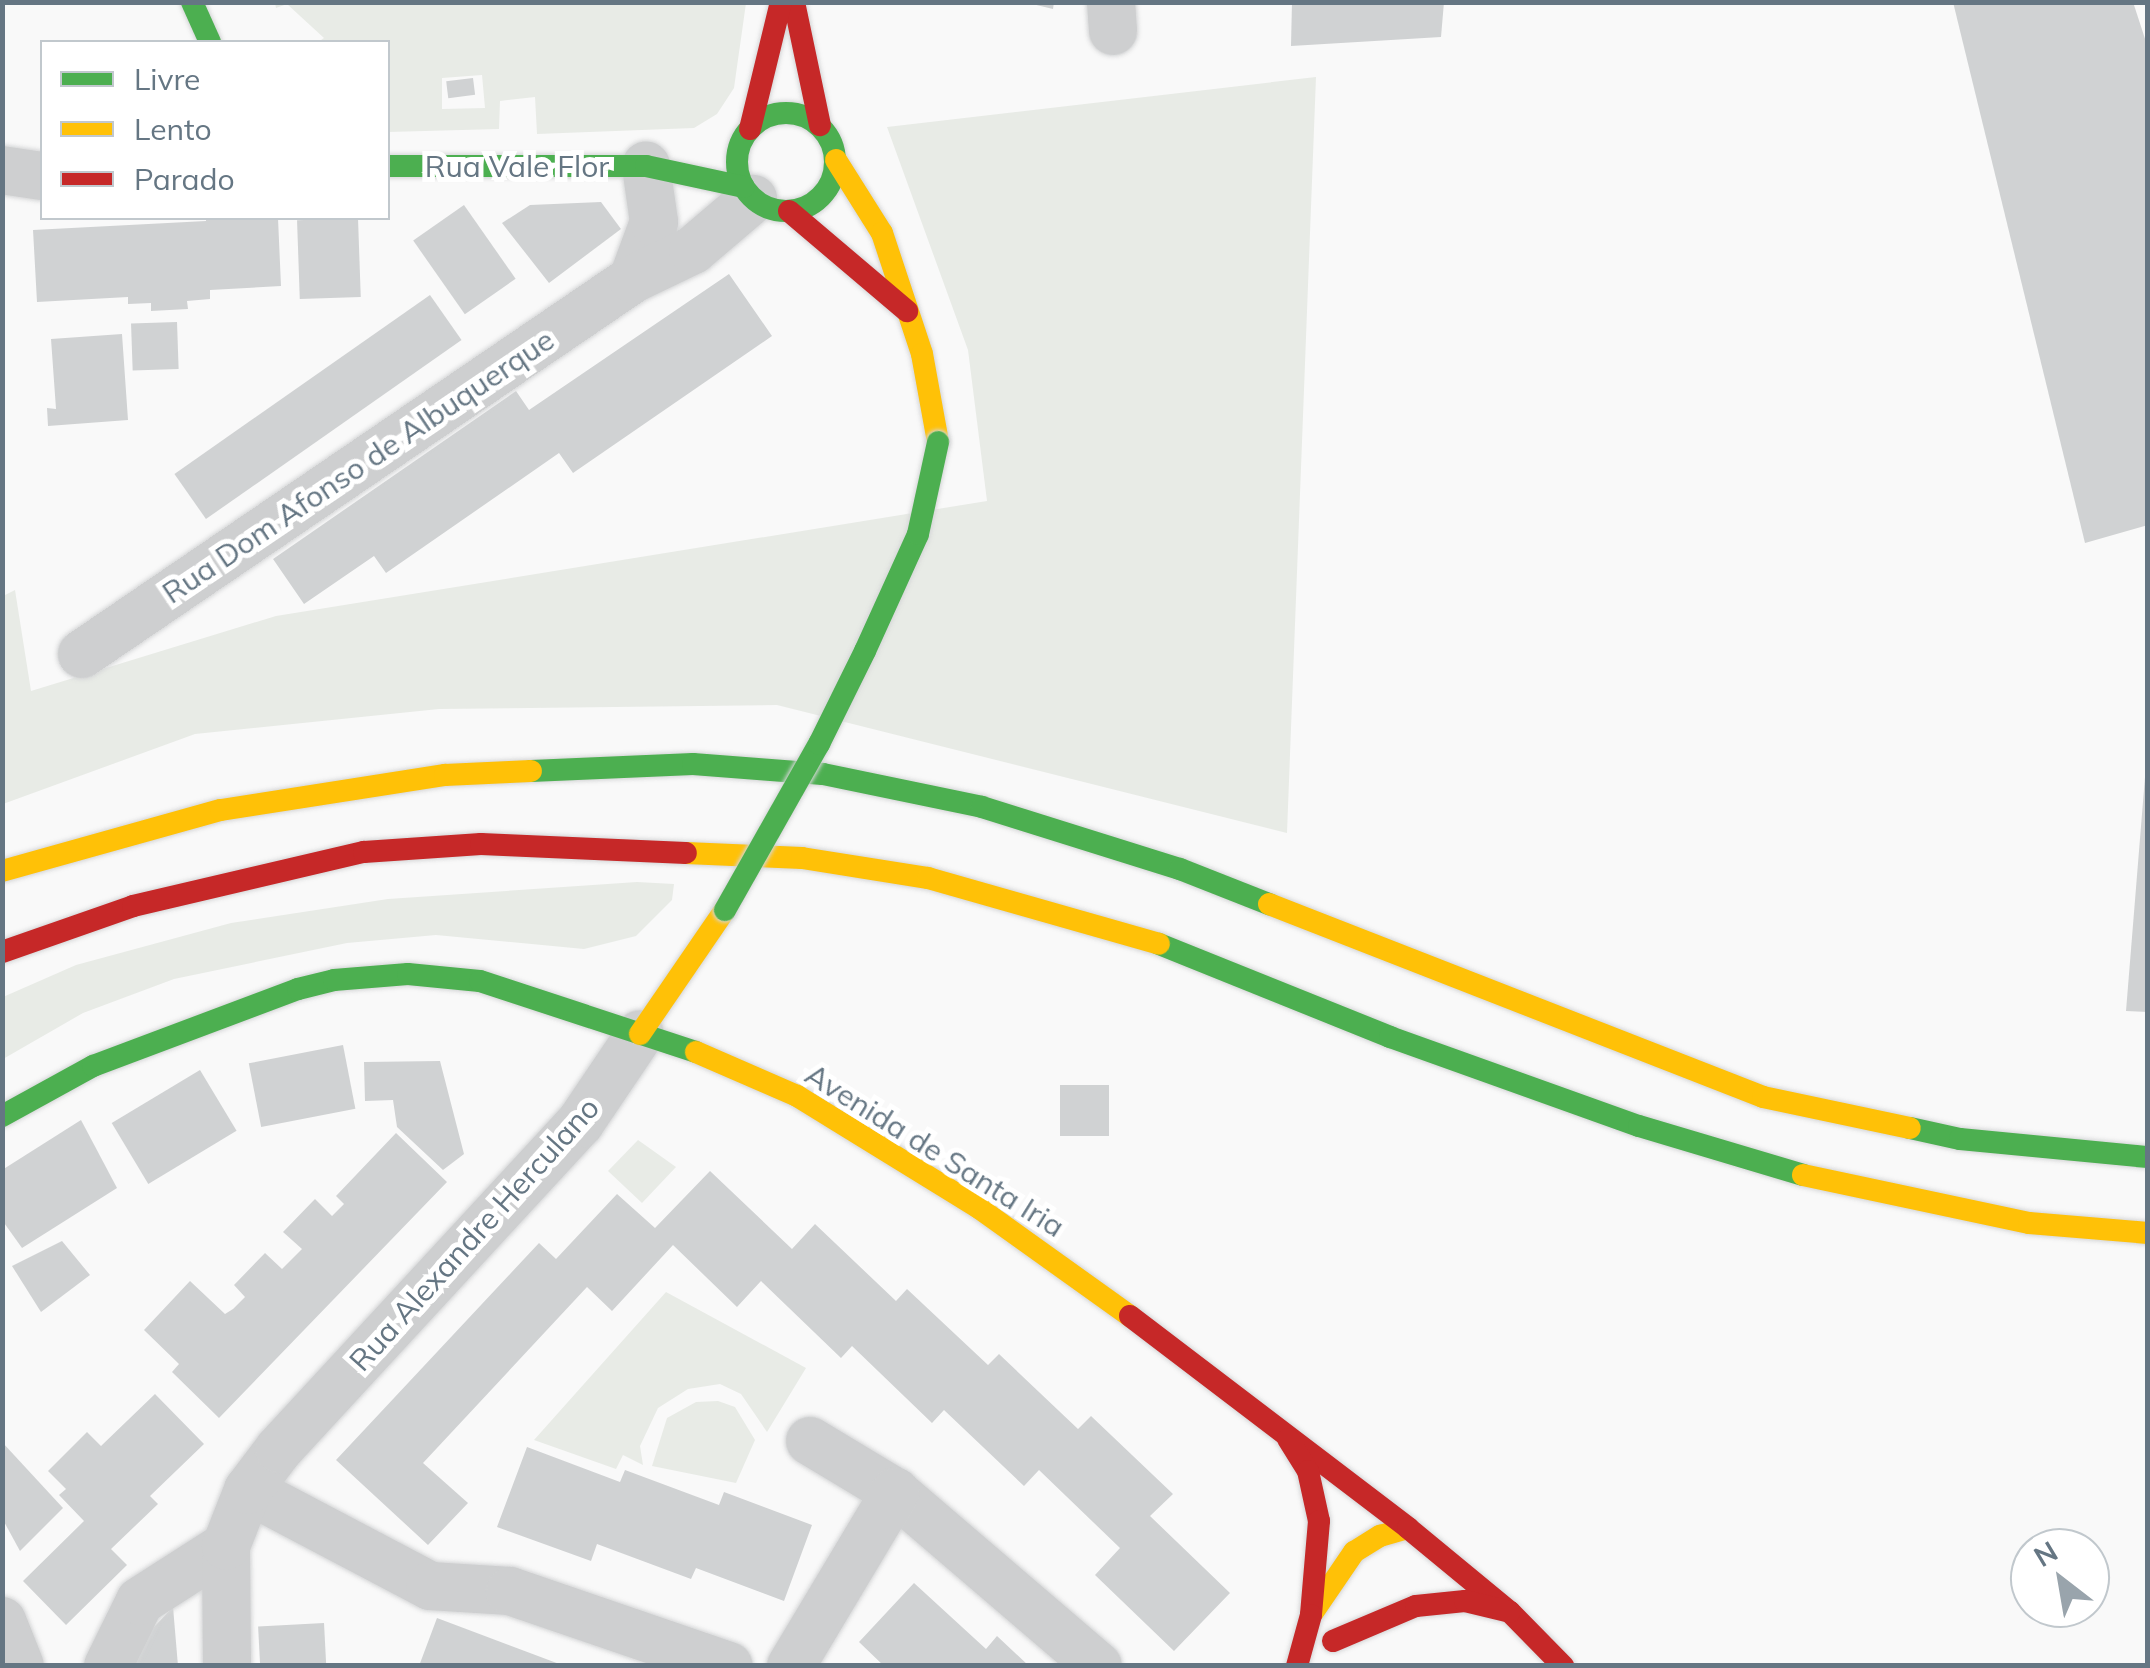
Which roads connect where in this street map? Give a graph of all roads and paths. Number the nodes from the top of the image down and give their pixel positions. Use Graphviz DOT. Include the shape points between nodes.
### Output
graph roads {
  1 [pos="190,2"];
  2 [pos="780,2"];
  3 [pos="794,2"];
  4 [pos="182,40"];
  5 [pos="209,40"];
  6 [pos="820,125"];
  7 [pos="745,136"];
  8 [pos="836,160"];
  9 [pos="390,166"];
  10 [pos="646,166"];
  11 [pos="2,170"];
  12 [pos="40,176"];
  13 [pos="762,199"];
  14 [pos="633,279"];
  15 [pos="907,311"];
  16 [pos="82,654"];
  17 [pos="2,871"];
  18 [pos="2,952"];
  19 [pos="640,1034"];
  20 [pos="2,1116"];
  21 [pos="2148,1156"];
  22 [pos="2148,1233"];
  23 [pos="1287,1436"];
  24 [pos="810,1440"];
  25 [pos="248,1490"];
  26 [pos="895,1492"];
  27 [pos="1408,1528"];
  28 [pos="226,1546"];
  29 [pos="1401,1562"];
  30 [pos="1372,1597"];
  31 [pos="1510,1612"];
  32 [pos="1311,1616"];
  33 [pos="2,1621"];
  34 [pos="1333,1641"];
  35 [pos="20,1666"];
  36 [pos="108,1666"];
  37 [pos="227,1666"];
  38 [pos="729,1666"];
  39 [pos="790,1666"];
  40 [pos="1098,1666"];
  41 [pos="1297,1666"];
  42 [pos="1317,1666"];
  43 [pos="1562,1666"];
  1 -- 4 [label="main road"];
  1 -- 5 [label="main road"];
  2 -- 7 [label="main road"];
  3 -- 6 [label="main road"];
  6 -- 7 [label="main road" via="792,112 762,119"];
  6 -- 8 [label="main road"];
  7 -- 10 [label="main road"];
  7 -- 13 [label="main road" via="736,158"];
  8 -- 13 [label="main road" via="818,200"];
  8 -- 15 [label="main road, Rua Alexandre Herculano" via="882,234"];
  9 -- 10 [label="main road, Rua Vale Flor"];
  10 -- 13 [label="main road"];
  10 -- 14 [label="street" via="654,222"];
  11 -- 12 [label="street"];
  13 -- 14 [label="street, Rua Dom Afonso de Albuquerque" via="693,250"];
  13 -- 15 [label="main road"];
  14 -- 16 [label="street, Rua Dom Afonso de Albuquerque"];
  15 -- 19 [label="main road, Rua Alexandre Herculano, bridge" via="934,402 938,442 918,534 819,744 725,910"];
  17 -- 21 [label="main road" via="221,810 445,775 676,764 823,774 982,807 1180,869 1763,1097 1960,1138"];
  18 -- 22 [label="main road" via="214,884 402,848 510,844 820,860 928,878 1194,955 1390,1037 1621,1120 1838,1186 2029,1224"];
  19 -- 20 [label="main road, Avenida de Santa Iria" via="480,980 371,975 298,989 93,1066"];
  19 -- 23 [label="main road, Avenida de Santa Iria" via="762,1079 910,1163 1094,1288"];
  19 -- 25 [label="street, Rua Alexandre Herculano" via="580,1123"];
  23 -- 27 [label="main road, Avenida de Santa Iria"];
  23 -- 32 [label="main road" via="1308,1471 1319,1521"];
  24 -- 26 [label="street"];
  25 -- 28 [label="street, Rua Alexandre Herculano"];
  25 -- 38 [label="street" via="430,1586 510,1591"];
  26 -- 39 [label="street"];
  26 -- 40 [label="street"];
  27 -- 29 [label="main road"];
  27 -- 31 [label="main road, Avenida de Santa Iria"];
  27 -- 32 [label="main road" via="1354,1552"];
  28 -- 36 [label="street" via="140,1601"];
  28 -- 37 [label="street"];
  30 -- 34 [label="main road"];
  31 -- 34 [label="main road" via="1464,1601 1416,1606"];
  31 -- 43 [label="main road, Avenida de Santa Iria"];
  32 -- 41 [label="main road"];
  33 -- 35 [label="street"];
  34 -- 42 [label="main road"];
}
